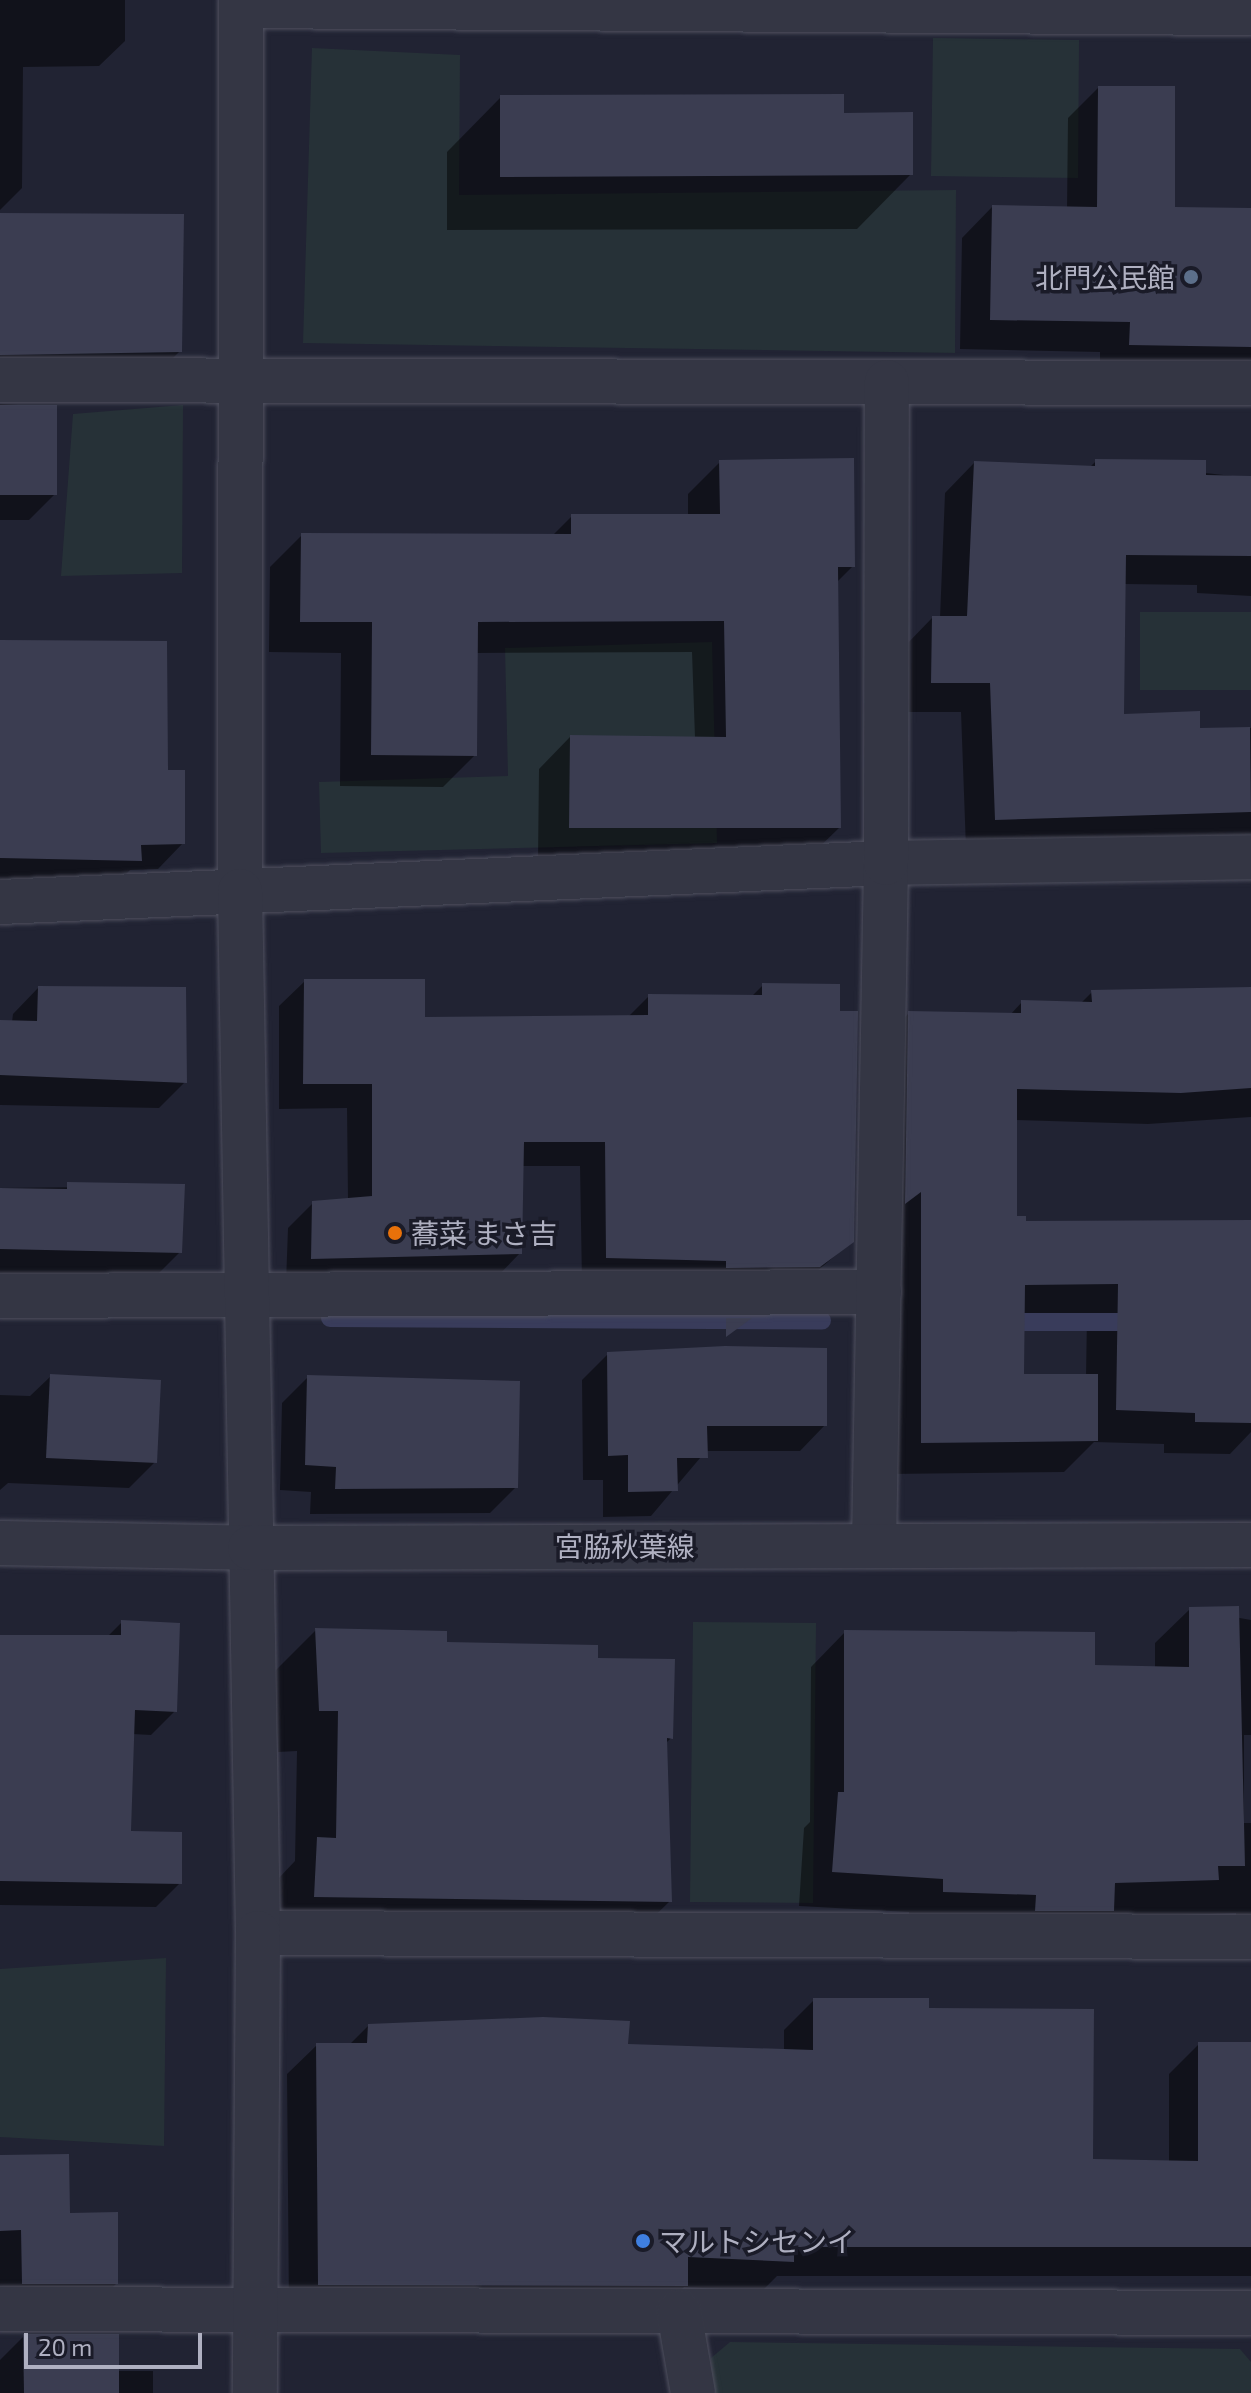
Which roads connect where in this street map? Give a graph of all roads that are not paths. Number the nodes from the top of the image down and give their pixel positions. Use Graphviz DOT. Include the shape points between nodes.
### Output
graph roads {
  1 [pos="241,3"];
  2 [pos="1251,13"];
  3 [pos="0,380"];
  4 [pos="241,380"];
  5 [pos="887,382"];
  6 [pos="1251,383"];
  7 [pos="1251,857"];
  8 [pos="886,863"];
  9 [pos="240,891"];
  10 [pos="0,902"];
  11 [pos="879,1292"];
  12 [pos="0,1296"];
  13 [pos="247,1299"];
  14 [pos="0,1543"];
  15 [pos="874,1545"];
  16 [pos="1251,1545"];
  17 [pos="250,1548"];
  18 [pos="258,1933"];
  19 [pos="1251,1937"];
  20 [pos="0,2309"];
  21 [pos="256,2310"];
  22 [pos="679,2312"];
  23 [pos="1251,2313"];
  24 [pos="255,2393"];
  25 [pos="693,2393"];
  1 -- 2 [label="street"];
  1 -- 4 [label="street"];
  3 -- 4 [label="street"];
  4 -- 5 [label="street"];
  4 -- 9 [label="street"];
  5 -- 6 [label="street"];
  5 -- 8 [label="street"];
  7 -- 8 [label="street"];
  8 -- 9 [label="street"];
  8 -- 11 [label="street"];
  9 -- 10 [label="street"];
  9 -- 13 [label="street"];
  11 -- 13 [label="street"];
  11 -- 15 [label="street"];
  12 -- 13 [label="street"];
  13 -- 17 [label="street"];
  14 -- 17 [label="street, 宮脇秋葉線"];
  15 -- 16 [label="street, 宮脇秋葉線"];
  15 -- 17 [label="street, 宮脇秋葉線"];
  17 -- 18 [label="street"];
  18 -- 19 [label="street"];
  18 -- 21 [label="street"];
  20 -- 21 [label="street"];
  21 -- 22 [label="street"];
  21 -- 24 [label="street"];
  22 -- 23 [label="street"];
  22 -- 25 [label="street"];
}
